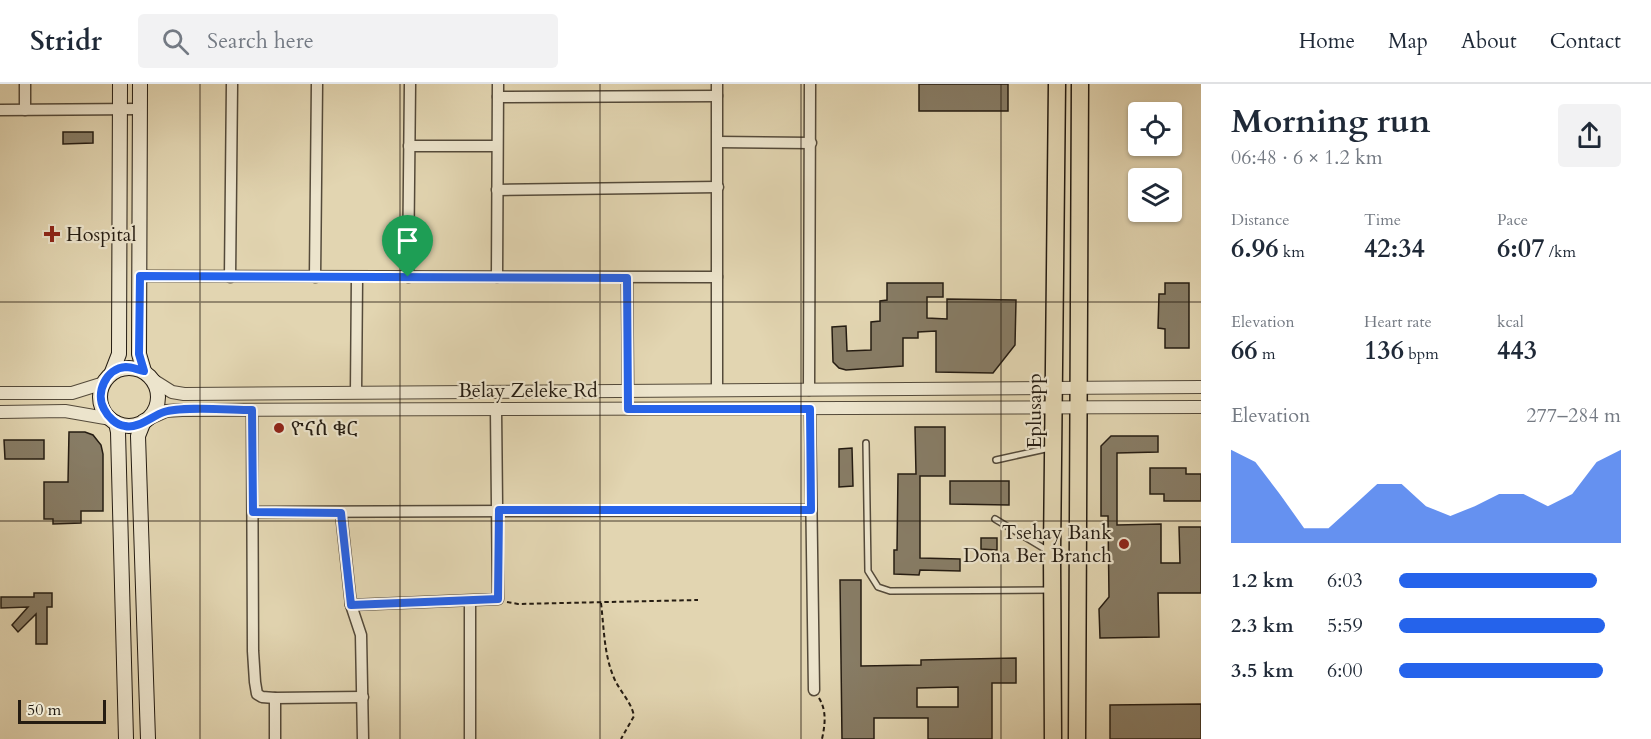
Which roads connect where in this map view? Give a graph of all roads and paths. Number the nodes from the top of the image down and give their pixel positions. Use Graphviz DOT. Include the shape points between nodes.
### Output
graph roads {
  1 [pos="25,84"];
  2 [pos="120,84"];
  3 [pos="140,84"];
  4 [pos="232,84"];
  5 [pos="317,84"];
  6 [pos="410,84"];
  7 [pos="498,84"];
  8 [pos="717,84"];
  9 [pos="810,84"];
  10 [pos="1057,84"];
  11 [pos="1080,84"];
  12 [pos="717,96"];
  13 [pos="498,97"];
  14 [pos="120,109"];
  15 [pos="139,109"];
  16 [pos="0,110"];
  17 [pos="25,110"];
  18 [pos="718,142"];
  19 [pos="811,143"];
  20 [pos="409,146"];
  21 [pos="497,146"];
  22 [pos="718,187"];
  23 [pos="497,190"];
  24 [pos="140,276"];
  25 [pos="230,277"];
  26 [pos="315,277"];
  27 [pos="408,277"];
  28 [pos="497,277"];
  29 [pos="717,277"];
  30 [pos="357,278"];
  31 [pos="627,278"];
  32 [pos="148,376"];
  33 [pos="108,378"];
  34 [pos="1201,387"];
  35 [pos="1055,388"];
  36 [pos="1079,388"];
  37 [pos="717,390"];
  38 [pos="809,390"];
  39 [pos="628,391"];
  40 [pos="356,392"];
  41 [pos="0,393"];
  42 [pos="1201,407"];
  43 [pos="1054,408"];
  44 [pos="1079,408"];
  45 [pos="628,409"];
  46 [pos="810,409"];
  47 [pos="252,410"];
  48 [pos="356,410"];
  49 [pos="496,410"];
  50 [pos="0,412"];
  51 [pos="146,420"];
  52 [pos="114,421"];
  53 [pos="866,443"];
  54 [pos="1054,447"];
  55 [pos="996,460"];
  56 [pos="499,510"];
  57 [pos="811,510"];
  58 [pos="253,512"];
  59 [pos="341,513"];
  60 [pos="994,519"];
  61 [pos="1052,554"];
  62 [pos="1053,590"];
  63 [pos="498,599"];
  64 [pos="698,600"];
  65 [pos="470,601"];
  66 [pos="601,602"];
  67 [pos="351,605"];
  68 [pos="814,690"];
  69 [pos="363,697"];
  70 [pos="275,698"];
  71 [pos="126,739"];
  72 [pos="148,739"];
  73 [pos="275,739"];
  74 [pos="363,739"];
  75 [pos="470,739"];
  76 [pos="621,739"];
  77 [pos="822,739"];
  78 [pos="1053,739"];
  79 [pos="1077,739"];
  1 -- 17 [label="street"];
  2 -- 14 [label="main road"];
  3 -- 15 [label="main road"];
  4 -- 25 [label="street"];
  5 -- 26 [label="street"];
  6 -- 20 [label="street"];
  7 -- 13 [label="street"];
  8 -- 12 [label="street"];
  9 -- 19 [label="street"];
  10 -- 35 [label="highway, Eplusapp"];
  11 -- 36 [label="highway"];
  12 -- 13 [label="street"];
  12 -- 18 [label="street"];
  13 -- 21 [label="street"];
  14 -- 15 [label="street"];
  14 -- 17 [label="street"];
  14 -- 33 [label="main road" via="119,354"];
  15 -- 24 [label="main road"];
  16 -- 17 [label="street"];
  18 -- 19 [label="street"];
  18 -- 22 [label="street"];
  19 -- 38 [label="street"];
  20 -- 21 [label="street"];
  20 -- 27 [label="street"];
  21 -- 23 [label="street"];
  22 -- 23 [label="street"];
  22 -- 29 [label="street"];
  23 -- 28 [label="street"];
  24 -- 25 [label="street"];
  24 -- 32 [label="main road" via="139,354"];
  25 -- 26 [label="street"];
  26 -- 30 [label="street"];
  27 -- 28 [label="street"];
  27 -- 30 [label="street"];
  28 -- 31 [label="street"];
  29 -- 31 [label="street"];
  29 -- 37 [label="street"];
  30 -- 40 [label="street"];
  31 -- 39 [label="street"];
  32 -- 33 [label="main road" via="128,367"];
  32 -- 40 [label="street, Belay Zeleke Rd" via="172,392 184,394"];
  32 -- 51 [label="main road" via="158,401"];
  33 -- 41 [label="street" via="72,393"];
  33 -- 52 [label="main road" via="100,398"];
  34 -- 36 [label="street, Belay Zeleke Rd"];
  35 -- 36 [label="street, Belay Zeleke Rd"];
  35 -- 38 [label="street, Belay Zeleke Rd"];
  35 -- 43 [label="highway, Eplusapp"];
  36 -- 44 [label="highway"];
  37 -- 38 [label="street, Belay Zeleke Rd"];
  37 -- 39 [label="street, Belay Zeleke Rd"];
  38 -- 46 [label="street"];
  39 -- 40 [label="street, Belay Zeleke Rd"];
  39 -- 45 [label="street"];
  40 -- 48 [label="street"];
  42 -- 44 [label="street, Belay Zeleke Rd"];
  43 -- 44 [label="street, Belay Zeleke Rd"];
  43 -- 46 [label="street, Belay Zeleke Rd"];
  43 -- 54 [label="highway, Eplusapp"];
  44 -- 79 [label="highway"];
  45 -- 46 [label="street, Belay Zeleke Rd"];
  45 -- 49 [label="street, Belay Zeleke Rd"];
  46 -- 57 [label="street"];
  47 -- 48 [label="street, Belay Zeleke Rd"];
  47 -- 51 [label="street, Belay Zeleke Rd" via="166,411"];
  47 -- 58 [label="street"];
  48 -- 49 [label="street, Belay Zeleke Rd"];
  49 -- 56 [label="street"];
  50 -- 52 [label="street" via="65,411"];
  51 -- 52 [label="main road" via="135,426"];
  51 -- 72 [label="main road" via="138,436"];
  52 -- 71 [label="main road" via="118,432"];
  53 -- 62 [label="lane" via="868,571 878,587 890,591"];
  54 -- 55 [label="lane"];
  54 -- 61 [label="highway, Eplusapp"];
  56 -- 57 [label="street"];
  56 -- 59 [label="street"];
  56 -- 63 [label="street"];
  57 -- 68 [label="street"];
  58 -- 59 [label="street"];
  58 -- 70 [label="street" via="255,682 257,694"];
  59 -- 67 [label="street"];
  60 -- 61 [label="lane"];
  61 -- 62 [label="highway, Eplusapp"];
  62 -- 78 [label="highway, Eplusapp"];
  63 -- 65 [label="street"];
  63 -- 66 [label="path" via="518,604"];
  64 -- 66 [label="path"];
  65 -- 67 [label="street"];
  65 -- 75 [label="street"];
  66 -- 76 [label="path" via="609,664 634,716"];
  67 -- 69 [label="street" via="362,635"];
  68 -- 77 [label="path" via="824,706"];
  69 -- 70 [label="street"];
  69 -- 74 [label="street"];
  70 -- 73 [label="street"];
}
